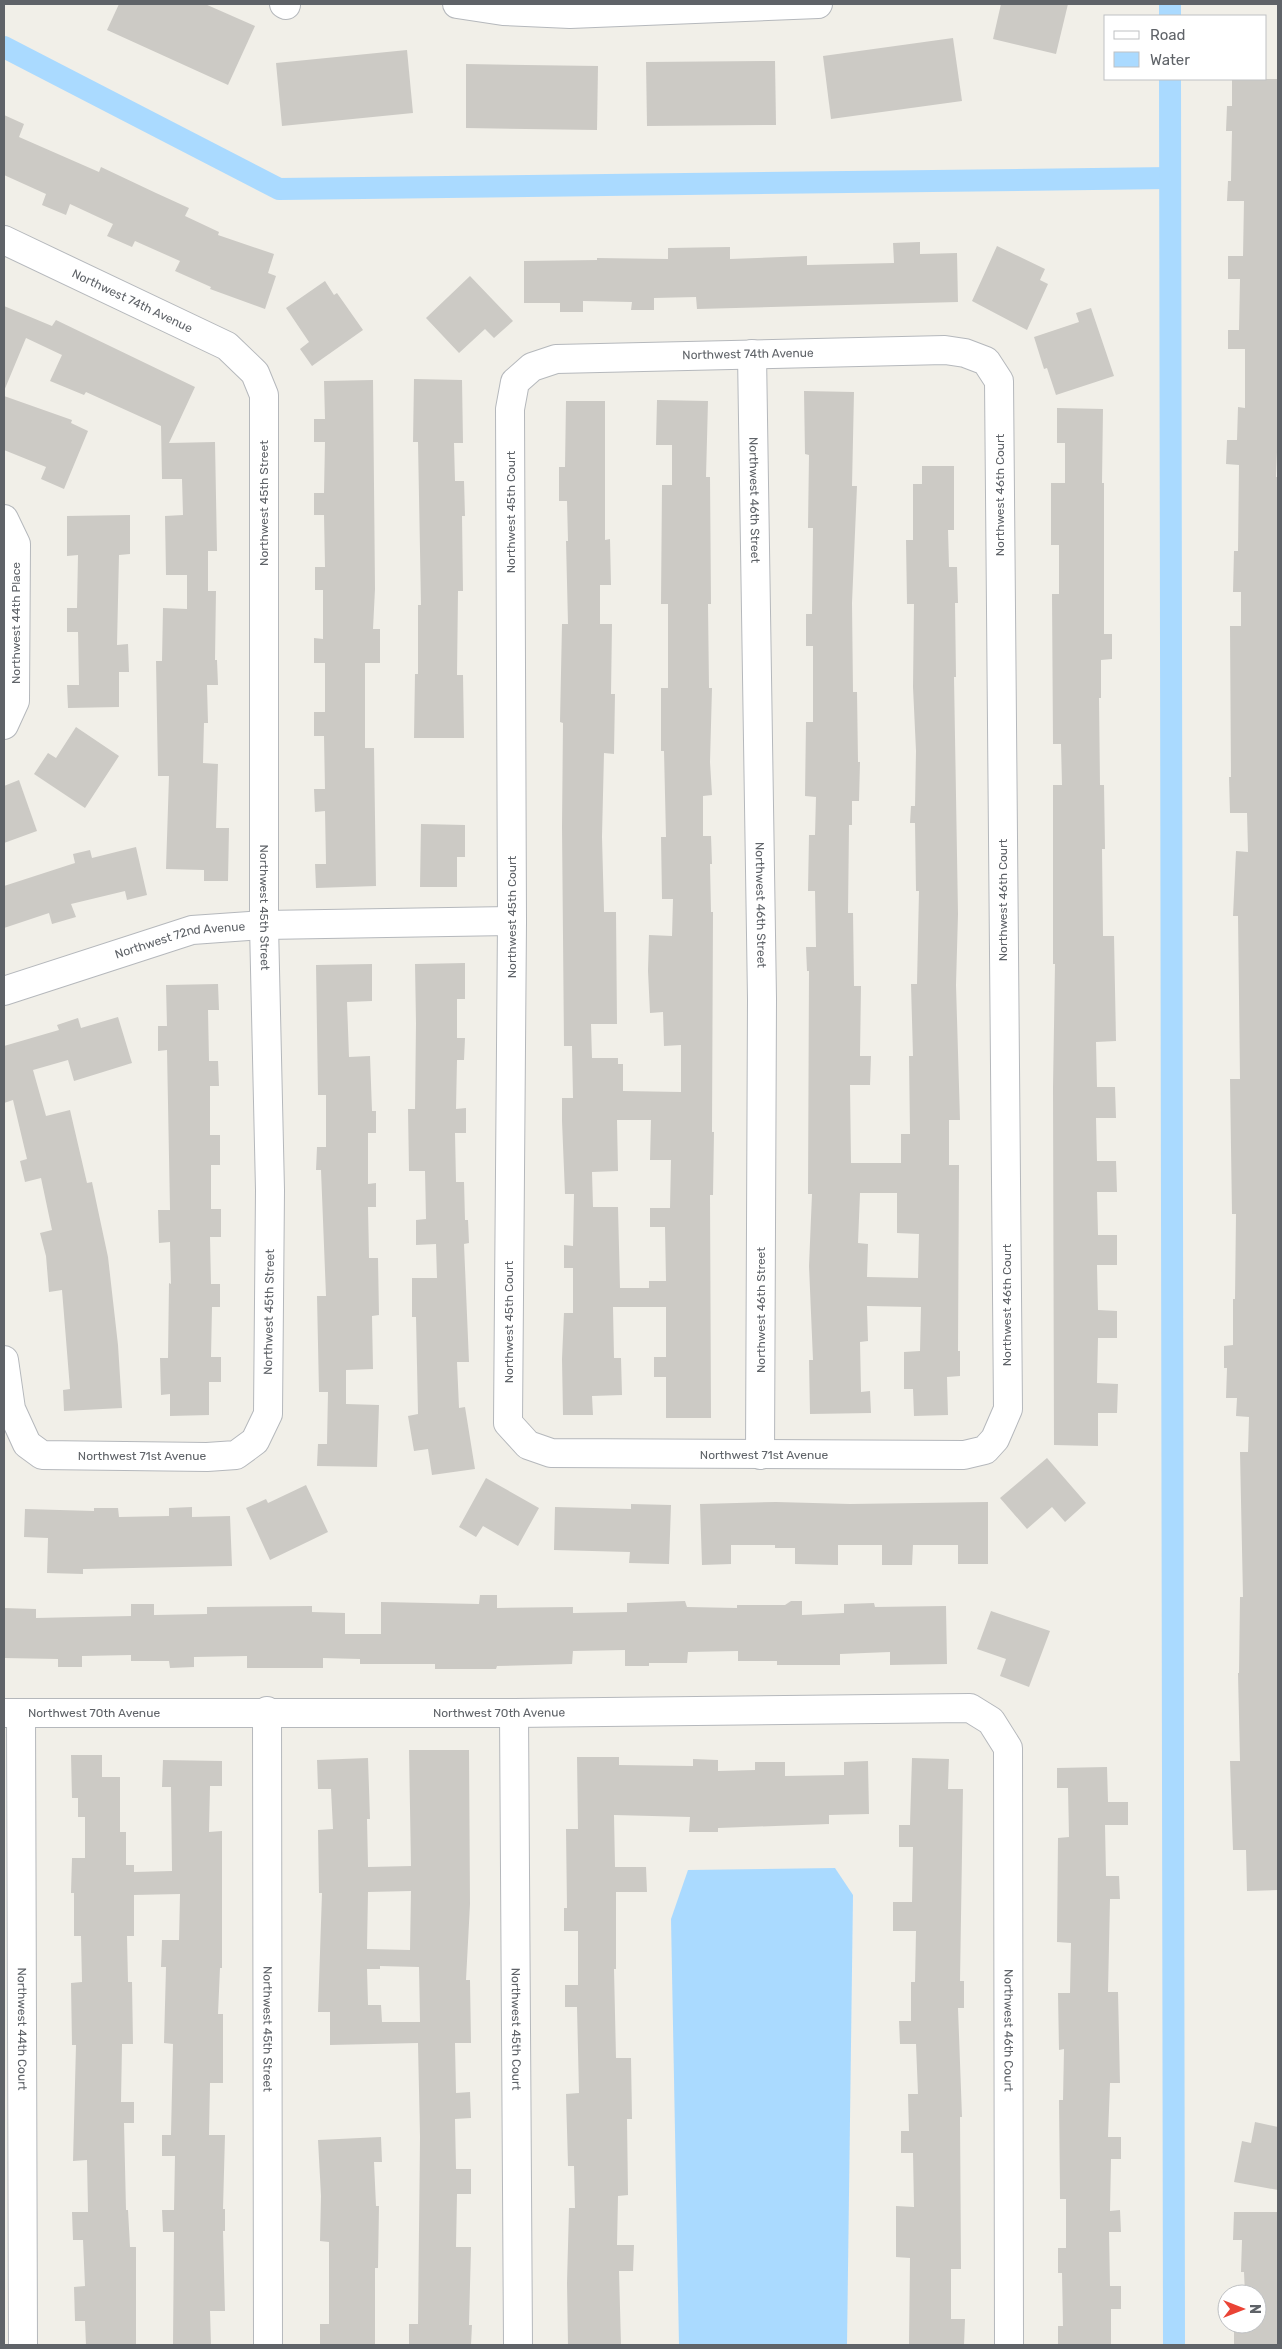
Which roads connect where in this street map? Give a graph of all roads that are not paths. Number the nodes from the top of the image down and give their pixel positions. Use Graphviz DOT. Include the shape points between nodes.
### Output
graph roads {
  1 [pos="457,4"];
  2 [pos="818,4"];
  3 [pos="622,8"];
  4 [pos="4,240"];
  5 [pos="752,354"];
  6 [pos="986,361"];
  7 [pos="254,373"];
  8 [pos="515,382"];
  9 [pos="4,519"];
  10 [pos="10,713"];
  11 [pos="512,922"];
  12 [pos="264,925"];
  13 [pos="4,992"];
  14 [pos="4,1360"];
  15 [pos="995,1439"];
  16 [pos="255,1441"];
  17 [pos="528,1445"];
  18 [pos="760,1455"];
  19 [pos="267,1711"];
  20 [pos="12,1713"];
  21 [pos="514,1713"];
  22 [pos="991,1721"];
  23 [pos="23,2345"];
  24 [pos="268,2345"];
  25 [pos="518,2345"];
  26 [pos="1009,2345"];
  1 -- 3 [label="street" via="502,11 570,14"];
  2 -- 3 [label="street"];
  4 -- 7 [label="street, Northwest 74th Avenue" via="227,346"];
  5 -- 6 [label="street, Northwest 74th Avenue" via="945,350"];
  5 -- 8 [label="street, Northwest 74th Avenue" via="556,359 532,367"];
  5 -- 18 [label="street, Northwest 46th Street" via="762,999"];
  6 -- 15 [label="street, Northwest 46th Court" via="999,381 1008,1410"];
  7 -- 12 [label="street, Northwest 45th Street" via="264,395"];
  8 -- 11 [label="street, Northwest 45th Court" via="510,409"];
  9 -- 10 [label="street, Northwest 44th Place" via="16,544"];
  11 -- 12 [label="street, Northwest 72nd Avenue"];
  11 -- 17 [label="street, Northwest 45th Court" via="508,1423"];
  12 -- 13 [label="street, Northwest 72nd Avenue" via="192,930"];
  12 -- 16 [label="street, Northwest 45th Street" via="270,1190 268,1414"];
  14 -- 16 [label="street, Northwest 71st Avenue" via="11,1410 27,1444 42,1455 206,1457 236,1455"];
  15 -- 18 [label="street, Northwest 71st Avenue" via="985,1450 964,1455"];
  17 -- 18 [label="street, Northwest 71st Avenue" via="551,1453"];
  19 -- 20 [label="street, Northwest 70th Avenue"];
  19 -- 21 [label="street, Northwest 70th Avenue"];
  19 -- 24 [label="street, Northwest 45th Street"];
  20 -- 23 [label="street, Northwest 44th Court"];
  21 -- 22 [label="street, Northwest 70th Avenue" via="970,1708"];
  21 -- 25 [label="street, Northwest 45th Court"];
  22 -- 26 [label="street, Northwest 46th Court" via="1008,1748"];
}
